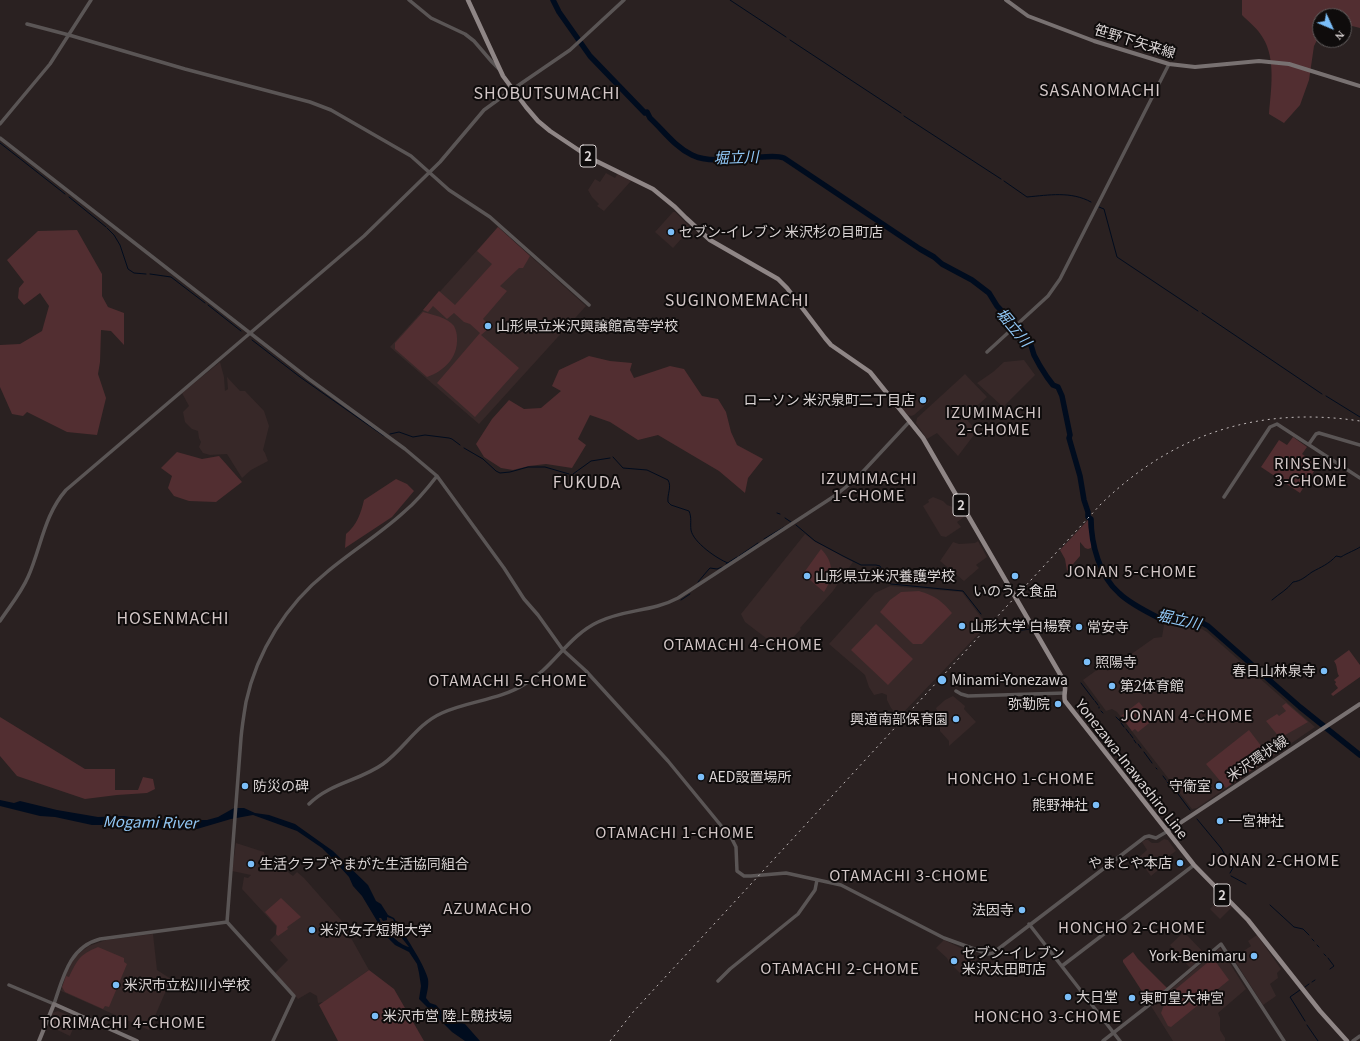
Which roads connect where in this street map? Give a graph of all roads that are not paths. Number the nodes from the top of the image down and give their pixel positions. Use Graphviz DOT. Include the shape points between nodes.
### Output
graph roads {
  1 [pos="91,0"];
  2 [pos="409,0"];
  3 [pos="468,0"];
  4 [pos="624,0"];
  5 [pos="1006,0"];
  6 [pos="27,24"];
  7 [pos="69,35"];
  8 [pos="1169,64"];
  9 [pos="499,69"];
  10 [pos="1360,86"];
  11 [pos="513,88"];
  12 [pos="0,124"];
  13 [pos="0,138"];
  14 [pos="430,172"];
  15 [pos="589,305"];
  16 [pos="250,333"];
  17 [pos="987,352"];
  18 [pos="910,421"];
  19 [pos="1309,444"];
  20 [pos="1360,446"];
  21 [pos="437,476"];
  22 [pos="1360,478"];
  23 [pos="1224,497"];
  24 [pos="0,621"];
  25 [pos="563,650"];
  26 [pos="956,691"];
  27 [pos="1065,693"];
  28 [pos="1360,704"];
  29 [pos="309,804"];
  30 [pos="1168,832"];
  31 [pos="1194,865"];
  32 [pos="817,880"];
  33 [pos="227,922"];
  34 [pos="1029,924"];
  35 [pos="1062,966"];
  36 [pos="718,981"];
  37 [pos="9,985"];
  38 [pos="54,1004"];
  39 [pos="1114,1033"];
  40 [pos="1360,1036"];
  41 [pos="39,1041"];
  42 [pos="137,1041"];
  43 [pos="273,1041"];
  44 [pos="1103,1041"];
  45 [pos="1120,1041"];
  46 [pos="1284,1041"];
  47 [pos="1347,1041"];
  48 [pos="1353,1041"];
  1 -- 7 [label="street"];
  2 -- 9 [label="street" via="436,21 465,34"];
  3 -- 9 [label="main road, Yonezawa-Inawashiro Line / 2"];
  4 -- 11 [label="street" via="578,44"];
  5 -- 8 [label="main road, 笹野下矢来線" via="1028,16 1094,41"];
  6 -- 7 [label="street"];
  7 -- 12 [label="street" via="50,64"];
  7 -- 14 [label="street" via="319,105 402,149"];
  8 -- 10 [label="main road, 笹野下矢来線" via="1187,67 1247,62 1289,64"];
  8 -- 17 [label="street" via="1060,279 1048,296"];
  9 -- 11 [label="main road, Yonezawa-Inawashiro Line / 2"];
  11 -- 14 [label="street" via="484,110"];
  11 -- 18 [label="main road, Yonezawa-Inawashiro Line / 2" via="531,113 550,131 592,159 653,189 710,240 778,279 831,345 870,372"];
  13 -- 16 [label="street"];
  14 -- 15 [label="street" via="449,190 490,217"];
  14 -- 16 [label="street" via="350,248"];
  16 -- 21 [label="street" via="405,449"];
  16 -- 24 [label="street" via="61,494 48,518 22,590"];
  18 -- 25 [label="street" via="857,478 828,501 678,598 662,606 612,616 600,621 580,632"];
  18 -- 27 [label="main road, Yonezawa-Inawashiro Line / 2" via="923,438 1062,677 1066,687"];
  19 -- 20 [label="street" via="1319,433"];
  19 -- 22 [label="street"];
  19 -- 23 [label="street" via="1281,425 1270,426"];
  21 -- 25 [label="street"];
  21 -- 33 [label="street" via="404,512 318,579 294,604 277,627 259,661 246,701 241,738"];
  25 -- 29 [label="street" via="526,684 503,694 446,711 433,718 383,764 367,774 331,788"];
  25 -- 32 [label="street" via="594,679 673,766 732,839 736,847 736,869 739,873 748,877 786,873"];
  26 -- 27 [label="street" via="968,696"];
  27 -- 30 [label="main road, Yonezawa-Inawashiro Line / 2" via="1065,701"];
  28 -- 30 [label="main road, 米沢環状線"];
  30 -- 31 [label="main road, Yonezawa-Inawashiro Line / 2"];
  30 -- 34 [label="street" via="1158,838 1147,836 1141,839"];
  31 -- 35 [label="street"];
  31 -- 47 [label="main road, Yonezawa-Inawashiro Line / 2" via="1248,920"];
  32 -- 34 [label="street" via="847,887 944,938 985,954 993,953"];
  32 -- 36 [label="street" via="815,890 798,914"];
  33 -- 38 [label="street" via="92,942 80,949 71,959"];
  33 -- 43 [label="street" via="294,996"];
  34 -- 35 [label="street"];
  35 -- 39 [label="street"];
  37 -- 38 [label="street"];
  38 -- 41 [label="main road"];
  38 -- 42 [label="main road"];
  39 -- 44 [label="street"];
  39 -- 45 [label="street"];
  39 -- 46 [label="street" via="1221,944"];
  40 -- 48 [label="street"];
}
